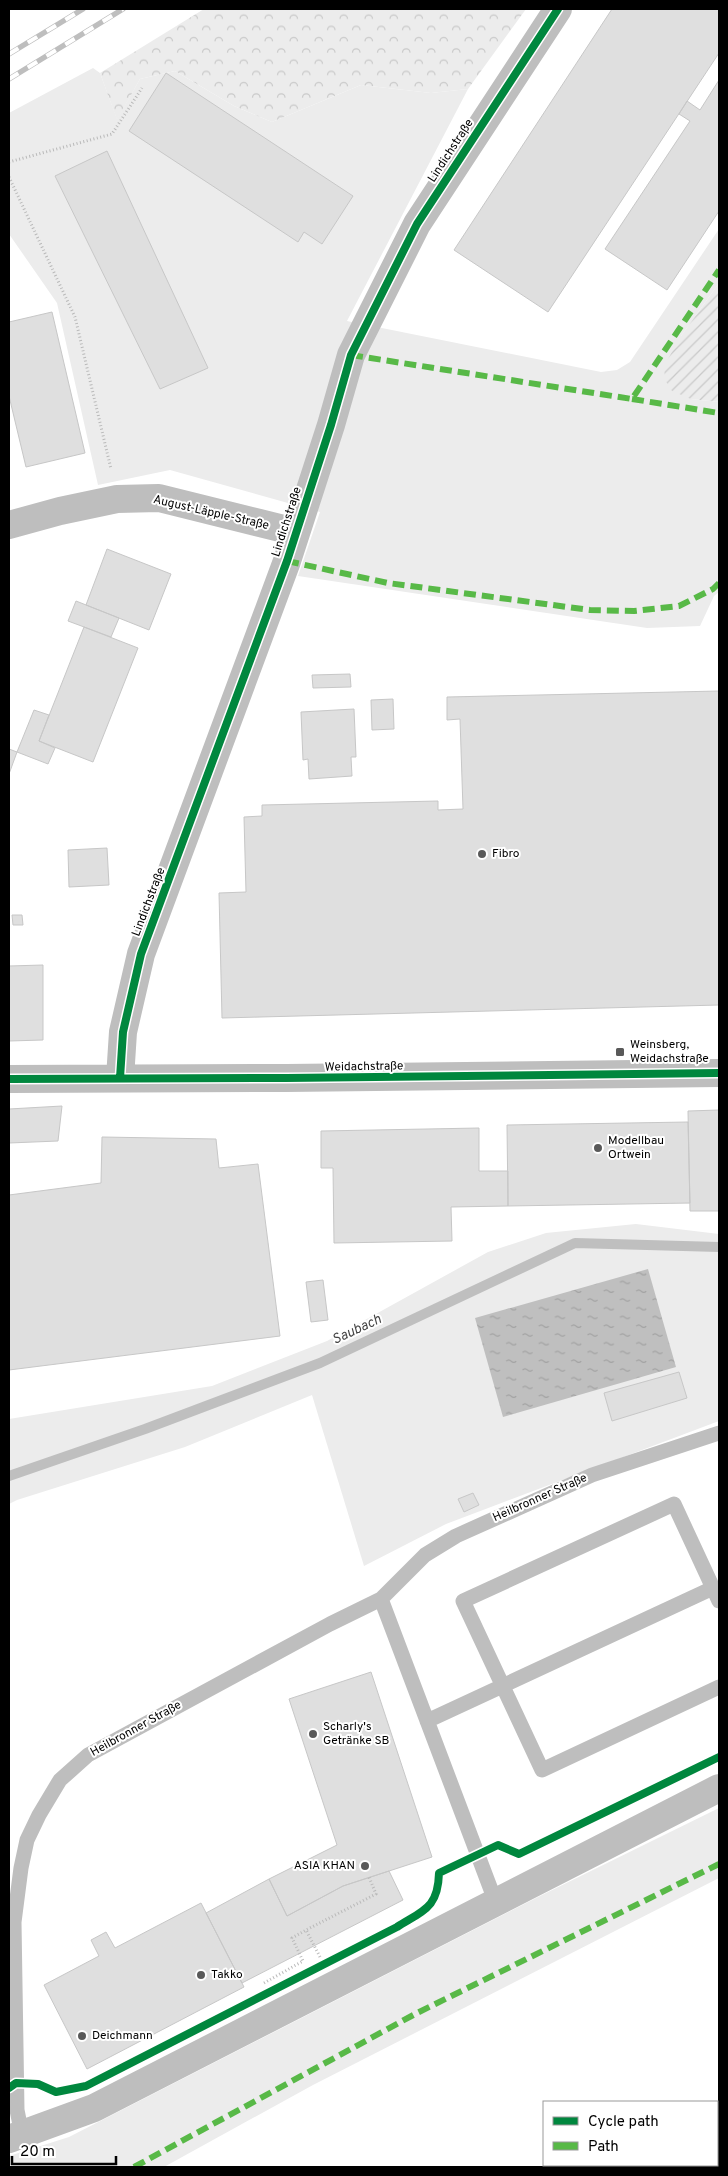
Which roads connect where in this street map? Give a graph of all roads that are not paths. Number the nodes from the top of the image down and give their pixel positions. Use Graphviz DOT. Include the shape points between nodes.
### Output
graph roads {
  1 [pos="558,9"];
  2 [pos="9,525"];
  3 [pos="296,532"];
  4 [pos="719,1073"];
  5 [pos="120,1078"];
  6 [pos="9,1079"];
  7 [pos="719,1433"];
  8 [pos="716,1594"];
  9 [pos="381,1599"];
  10 [pos="503,1686"];
  11 [pos="719,1687"];
  12 [pos="427,1721"];
  13 [pos="719,1788"];
  14 [pos="496,1903"];
  15 [pos="15,2137"];
  1 -- 3 [label="street, Lindichstraße" via="417,224 355,346"];
  2 -- 3 [label="street, August-Läpple-Straße" via="117,499 159,498"];
  3 -- 5 [label="street, Lindichstraße" via="141,954 123,1032"];
  4 -- 5 [label="street, Weidachstraße"];
  5 -- 6 [label="street, Weidachstraße"];
  7 -- 9 [label="lane, Heilbronner Straße" via="592,1475 456,1536 425,1554"];
  8 -- 10 [label="lane"];
  8 -- 10 [label="lane" via="674,1504 463,1601"];
  9 -- 12 [label="lane"];
  9 -- 15 [label="lane, Heilbronner Straße" via="88,1755 60,1780 27,1840 14,1922"];
  10 -- 11 [label="lane" via="542,1770"];
  10 -- 12 [label="lane"];
  12 -- 14 [label="lane"];
  13 -- 14 [label="street, Heilbronner Straße"];
  14 -- 15 [label="street, Heilbronner Straße" via="94,2108"];
}
